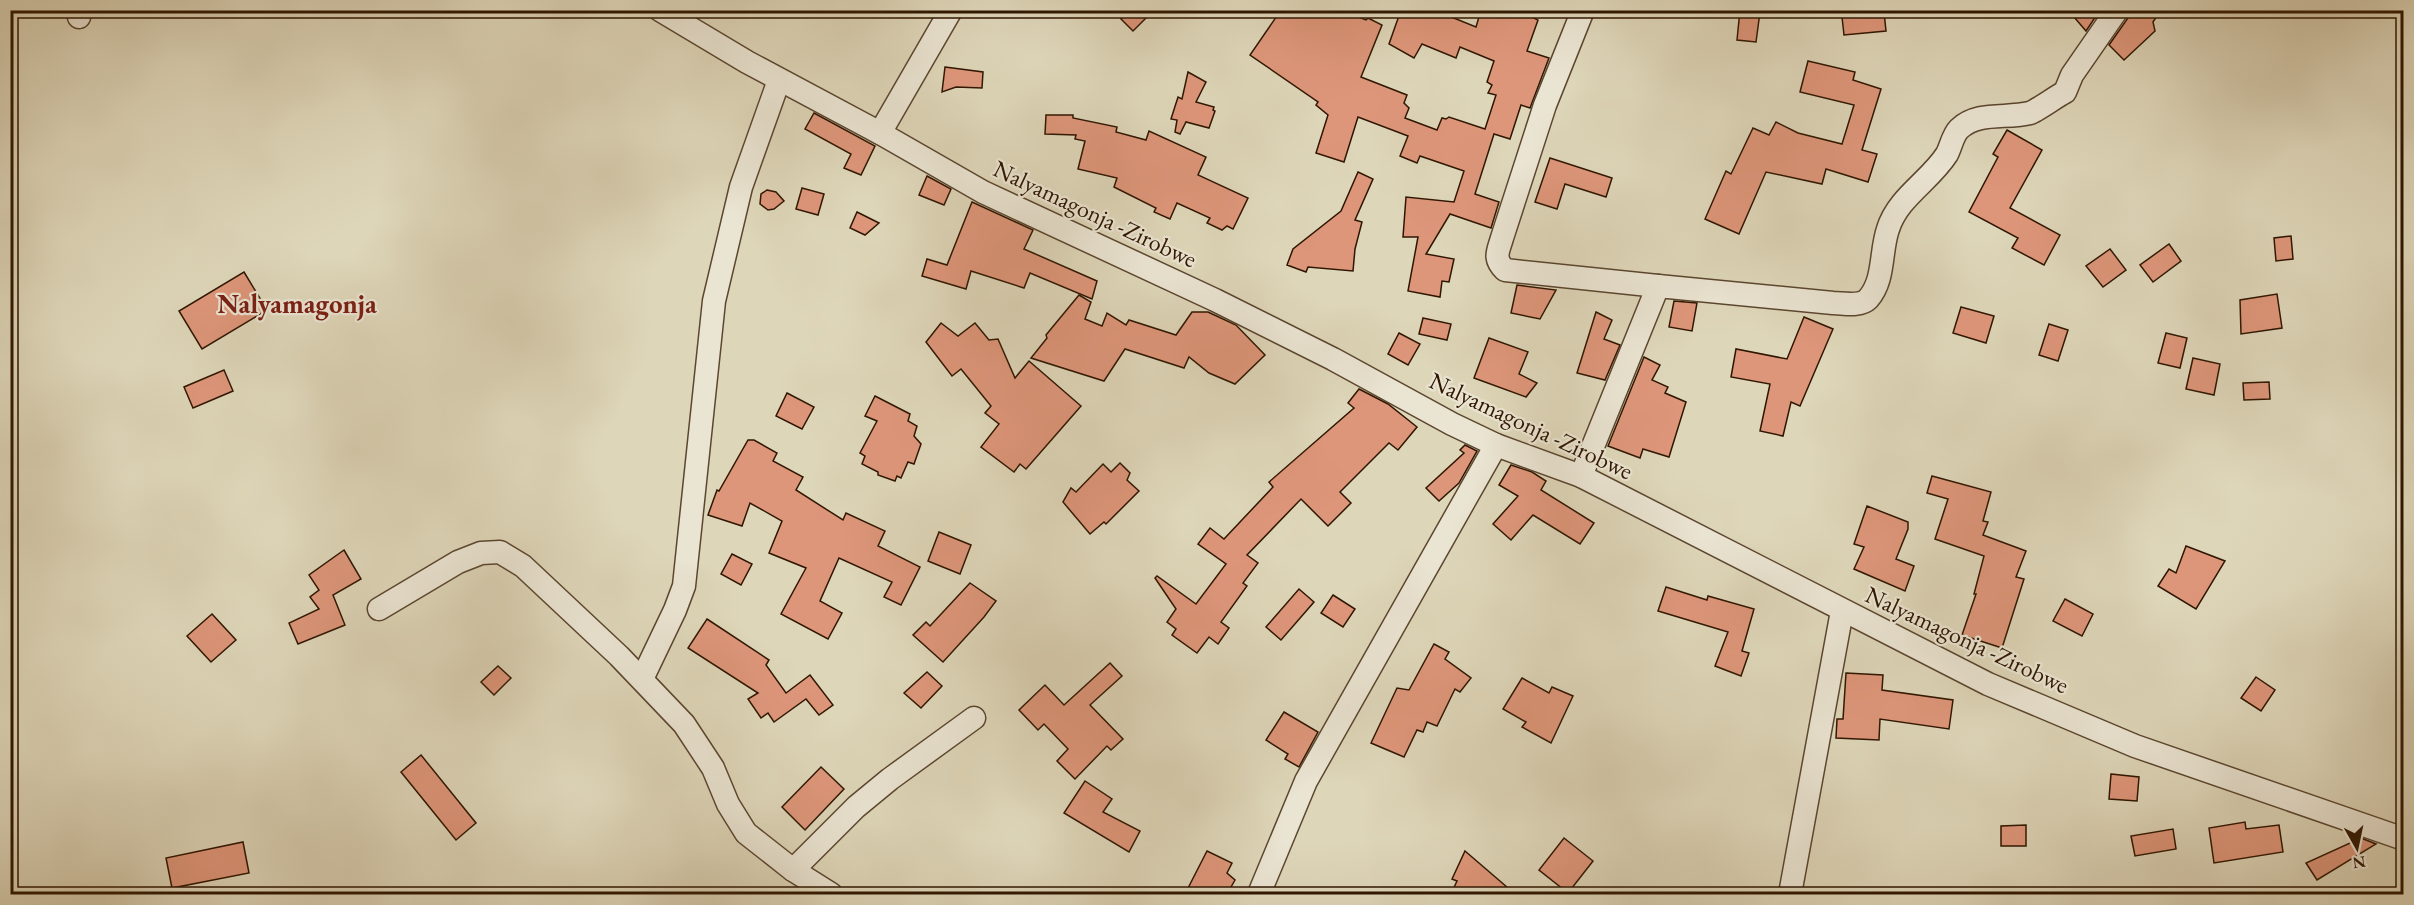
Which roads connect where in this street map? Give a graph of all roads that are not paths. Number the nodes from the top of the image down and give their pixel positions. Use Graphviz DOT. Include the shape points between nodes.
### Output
graph roads {
  1 [pos="660,10"];
  2 [pos="951,10"];
  3 [pos="1583,10"];
  4 [pos="2117,10"];
  5 [pos="780,80"];
  6 [pos="880,133"];
  7 [pos="1658,286"];
  8 [pos="1496,445"];
  9 [pos="1581,476"];
  10 [pos="378,609"];
  11 [pos="1842,611"];
  12 [pos="642,679"];
  13 [pos="974,718"];
  14 [pos="2403,839"];
  15 [pos="793,870"];
  16 [pos="831,894"];
  17 [pos="1259,894"];
  18 [pos="1790,894"];
  1 -- 5 [label="street, Nalyamagonja -Zirobwe"];
  2 -- 6 [label="street"];
  3 -- 7 [label="street" via="1545,105 1502,238 1498,262 1505,270"];
  4 -- 7 [label="street" via="2072,75 2065,92 2031,113 1988,116 1957,130 1946,155 1896,211 1888,229 1878,284 1867,301 1833,303"];
  5 -- 6 [label="street, Nalyamagonja -Zirobwe"];
  5 -- 12 [label="street" via="741,187 714,301 684,586"];
  6 -- 8 [label="street, Nalyamagonja -Zirobwe" via="983,192 1226,306"];
  7 -- 9 [label="street"];
  8 -- 9 [label="street, Nalyamagonja -Zirobwe"];
  8 -- 17 [label="street" via="1306,781"];
  9 -- 11 [label="street, Nalyamagonja -Zirobwe"];
  10 -- 12 [label="street" via="458,562 481,553 500,552 523,566"];
  11 -- 14 [label="street, Nalyamagonja -Zirobwe" via="1988,684 2134,746"];
  11 -- 18 [label="street"];
  12 -- 15 [label="street" via="684,724 713,768 746,833"];
  13 -- 15 [label="street" via="856,807"];
  15 -- 16 [label="street"];
}
